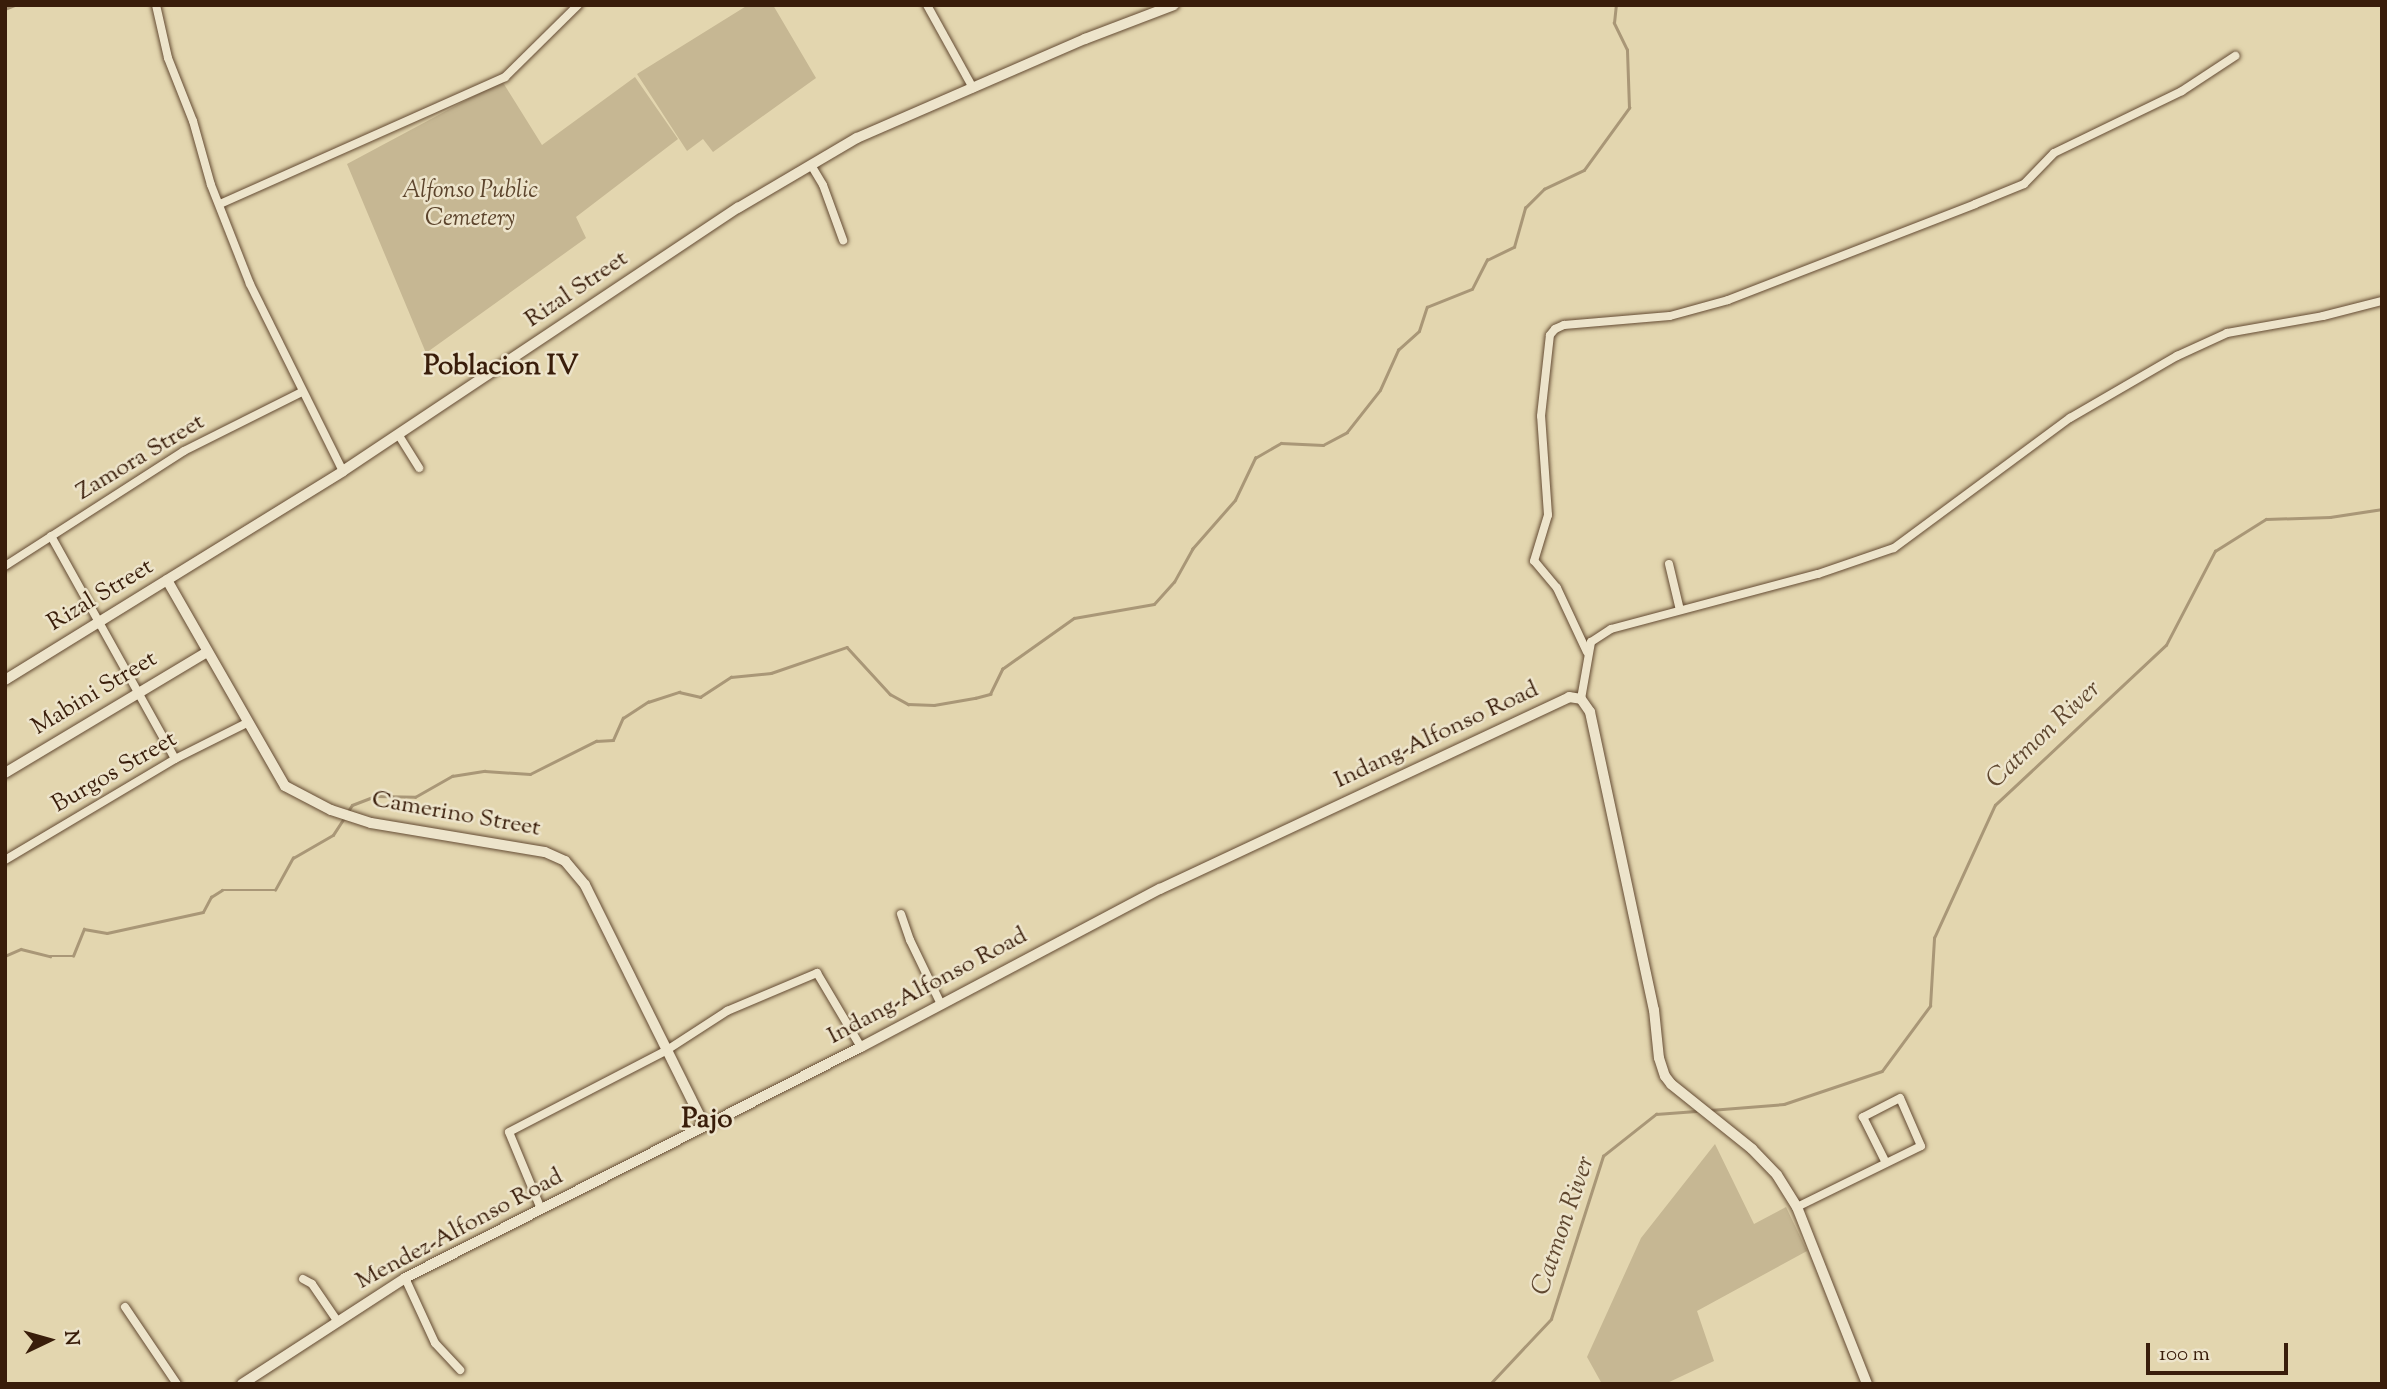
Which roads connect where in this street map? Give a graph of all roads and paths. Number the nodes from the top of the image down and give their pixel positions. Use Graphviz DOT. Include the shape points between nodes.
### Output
graph roads {
  1 [pos="156,5"];
  2 [pos="578,5"];
  3 [pos="941,5"];
  4 [pos="1174,5"];
  5 [pos="930,9"];
  6 [pos="2235,56"];
  7 [pos="973,88"];
  8 [pos="811,165"];
  9 [pos="220,204"];
  10 [pos="843,240"];
  11 [pos="2382,301"];
  12 [pos="302,392"];
  13 [pos="398,434"];
  14 [pos="419,468"];
  15 [pos="342,471"];
  16 [pos="51,536"];
  17 [pos="1669,564"];
  18 [pos="5,566"];
  19 [pos="167,580"];
  20 [pos="1681,610"];
  21 [pos="100,620"];
  22 [pos="206,652"];
  23 [pos="1587,652"];
  24 [pos="5,680"];
  25 [pos="137,692"];
  26 [pos="1581,699"];
  27 [pos="247,723"];
  28 [pos="175,759"];
  29 [pos="5,773"];
  30 [pos="5,860"];
  31 [pos="901,914"];
  32 [pos="941,1004"];
  33 [pos="861,1047"];
  34 [pos="667,1050"];
  35 [pos="704,1125"];
  36 [pos="1885,1163"];
  37 [pos="1797,1207"];
  38 [pos="541,1209"];
  39 [pos="405,1278"];
  40 [pos="303,1279"];
  41 [pos="125,1307"];
  42 [pos="338,1322"];
  43 [pos="460,1370"];
  44 [pos="259,1380"];
  45 [pos="177,1384"];
  46 [pos="242,1384"];
  47 [pos="1867,1384"];
  1 -- 9 [label="street" via="168,58"];
  2 -- 9 [label="street" via="506,77"];
  3 -- 5 [label="street"];
  4 -- 7 [label="main road, Rizal Street"];
  5 -- 7 [label="street"];
  6 -- 23 [label="street" via="2182,91 2054,153 2024,184 1975,204 1728,300 1670,316 1555,329 1550,335 1541,416 1548,515 1534,561 1557,588"];
  7 -- 8 [label="main road, Rizal Street" via="857,138"];
  8 -- 10 [label="street"];
  8 -- 13 [label="main road, Rizal Street" via="668,253"];
  9 -- 12 [label="street" via="250,284"];
  11 -- 20 [label="street" via="2227,333 2166,362 2070,418 1894,548 1818,574"];
  12 -- 15 [label="street"];
  12 -- 16 [label="street, Zamora Street" via="184,451"];
  13 -- 14 [label="street"];
  13 -- 15 [label="main road, Rizal Street"];
  15 -- 19 [label="main road, Rizal Street"];
  16 -- 18 [label="street, Zamora Street"];
  16 -- 21 [label="street"];
  17 -- 20 [label="street"];
  19 -- 21 [label="main road, Rizal Street"];
  19 -- 22 [label="main road, Camerino Street"];
  20 -- 23 [label="street" via="1611,629 1591,642"];
  21 -- 24 [label="main road, Rizal Street"];
  21 -- 25 [label="street"];
  22 -- 25 [label="main road, Mabini Street"];
  22 -- 27 [label="main road, Camerino Street"];
  23 -- 26 [label="street"];
  25 -- 28 [label="street"];
  25 -- 29 [label="main road, Mabini Street"];
  26 -- 32 [label="main road, Indang-Alfonso Road" via="1569,697 1512,721 1172,884"];
  26 -- 37 [label="main road" via="1590,712 1609,792 1656,1022 1659,1058 1671,1084 1752,1149 1777,1175"];
  27 -- 28 [label="street, Burgos Street"];
  27 -- 34 [label="main road, Camerino Street" via="285,786 331,810 371,823 545,852 565,861 585,885"];
  28 -- 30 [label="street, Burgos Street"];
  31 -- 32 [label="street"];
  32 -- 33 [label="main road, Indang-Alfonso Road"];
  33 -- 34 [label="street" via="817,972 727,1011"];
  33 -- 35 [label="main road, Indang-Alfonso Road"];
  34 -- 35 [label="main road, Camerino Street"];
  34 -- 38 [label="street" via="509,1132"];
  35 -- 38 [label="main road, Mendez-Alfonso Road"];
  36 -- 36 [label="street" via="1863,1117 1899,1098 1921,1146"];
  36 -- 37 [label="street"];
  37 -- 47 [label="main road"];
  38 -- 39 [label="main road, Mendez-Alfonso Road"];
  39 -- 42 [label="main road, Mendez-Alfonso Road"];
  39 -- 43 [label="street" via="435,1343"];
  40 -- 42 [label="street" via="312,1284"];
  41 -- 45 [label="street"];
  42 -- 44 [label="main road, Mendez-Alfonso Road"];
  44 -- 46 [label="main road, Mendez-Alfonso Road"];
}
